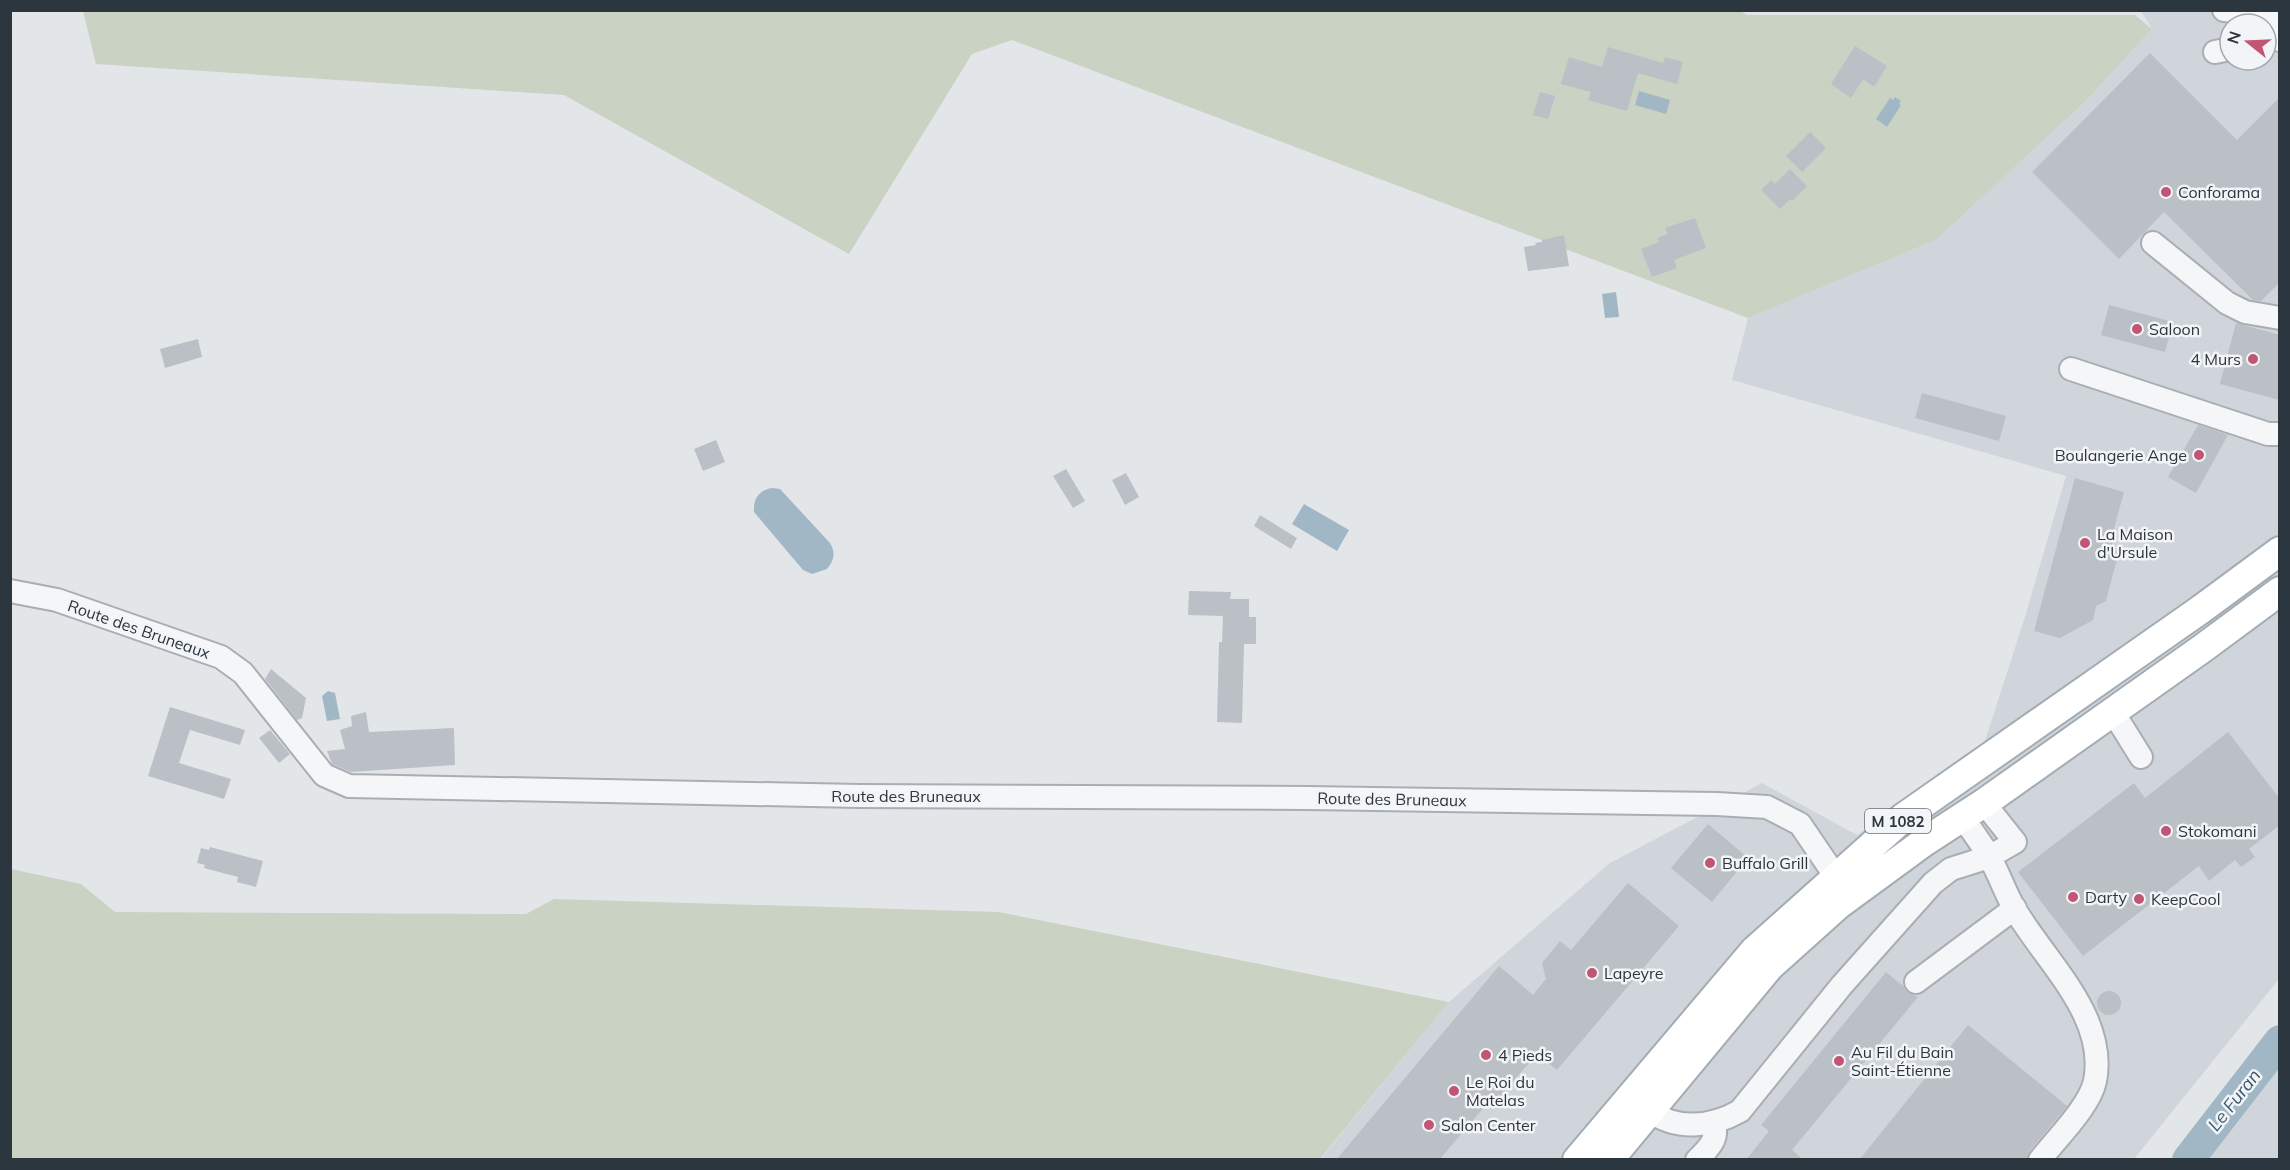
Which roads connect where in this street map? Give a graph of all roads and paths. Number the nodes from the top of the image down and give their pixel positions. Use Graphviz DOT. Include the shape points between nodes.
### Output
graph roads {
  1 [pos="2152,243"];
  2 [pos="2280,318"];
  3 [pos="2071,369"];
  4 [pos="2280,435"];
  5 [pos="2280,551"];
  6 [pos="10,591"];
  7 [pos="2280,591"];
  8 [pos="2112,712"];
  9 [pos="2141,757"];
  10 [pos="1952,784"];
  11 [pos="1973,810"];
  12 [pos="1989,857"];
  13 [pos="1837,891"];
  14 [pos="2015,908"];
  15 [pos="1916,982"];
  16 [pos="1650,1111"];
  17 [pos="1713,1123"];
  18 [pos="1577,1160"];
  19 [pos="1609,1160"];
  20 [pos="1697,1160"];
  21 [pos="2040,1160"];
  1 -- 2 [label="street" via="2227,303 2245,312"];
  3 -- 4 [label="street"];
  5 -- 10 [label="main road, M 1082"];
  6 -- 13 [label="street, Route des Bruneaux" via="57,600 220,657 243,673 324,775 349,786 1767,807 1800,824"];
  7 -- 8 [label="main road, M 1082"];
  8 -- 9 [label="street"];
  8 -- 11 [label="main road, M 1082"];
  10 -- 11 [label="main road"];
  10 -- 13 [label="main road, M 1082" via="1904,817"];
  11 -- 12 [label="street"];
  11 -- 12 [label="street" via="2015,842"];
  11 -- 13 [label="main road, M 1082"];
  12 -- 14 [label="street"];
  12 -- 17 [label="street" via="1952,868 1933,883 1842,985 1740,1111"];
  13 -- 16 [label="main road, M 1082"];
  13 -- 18 [label="main road, M 1082" via="1754,951"];
  14 -- 15 [label="street"];
  14 -- 21 [label="street" via="2084,1015 2094,1035 2097,1063 2094,1084 2084,1105"];
  16 -- 17 [label="street" via="1672,1123"];
  16 -- 19 [label="main road, M 1082"];
  17 -- 20 [label="street" via="1715,1139"];
}
